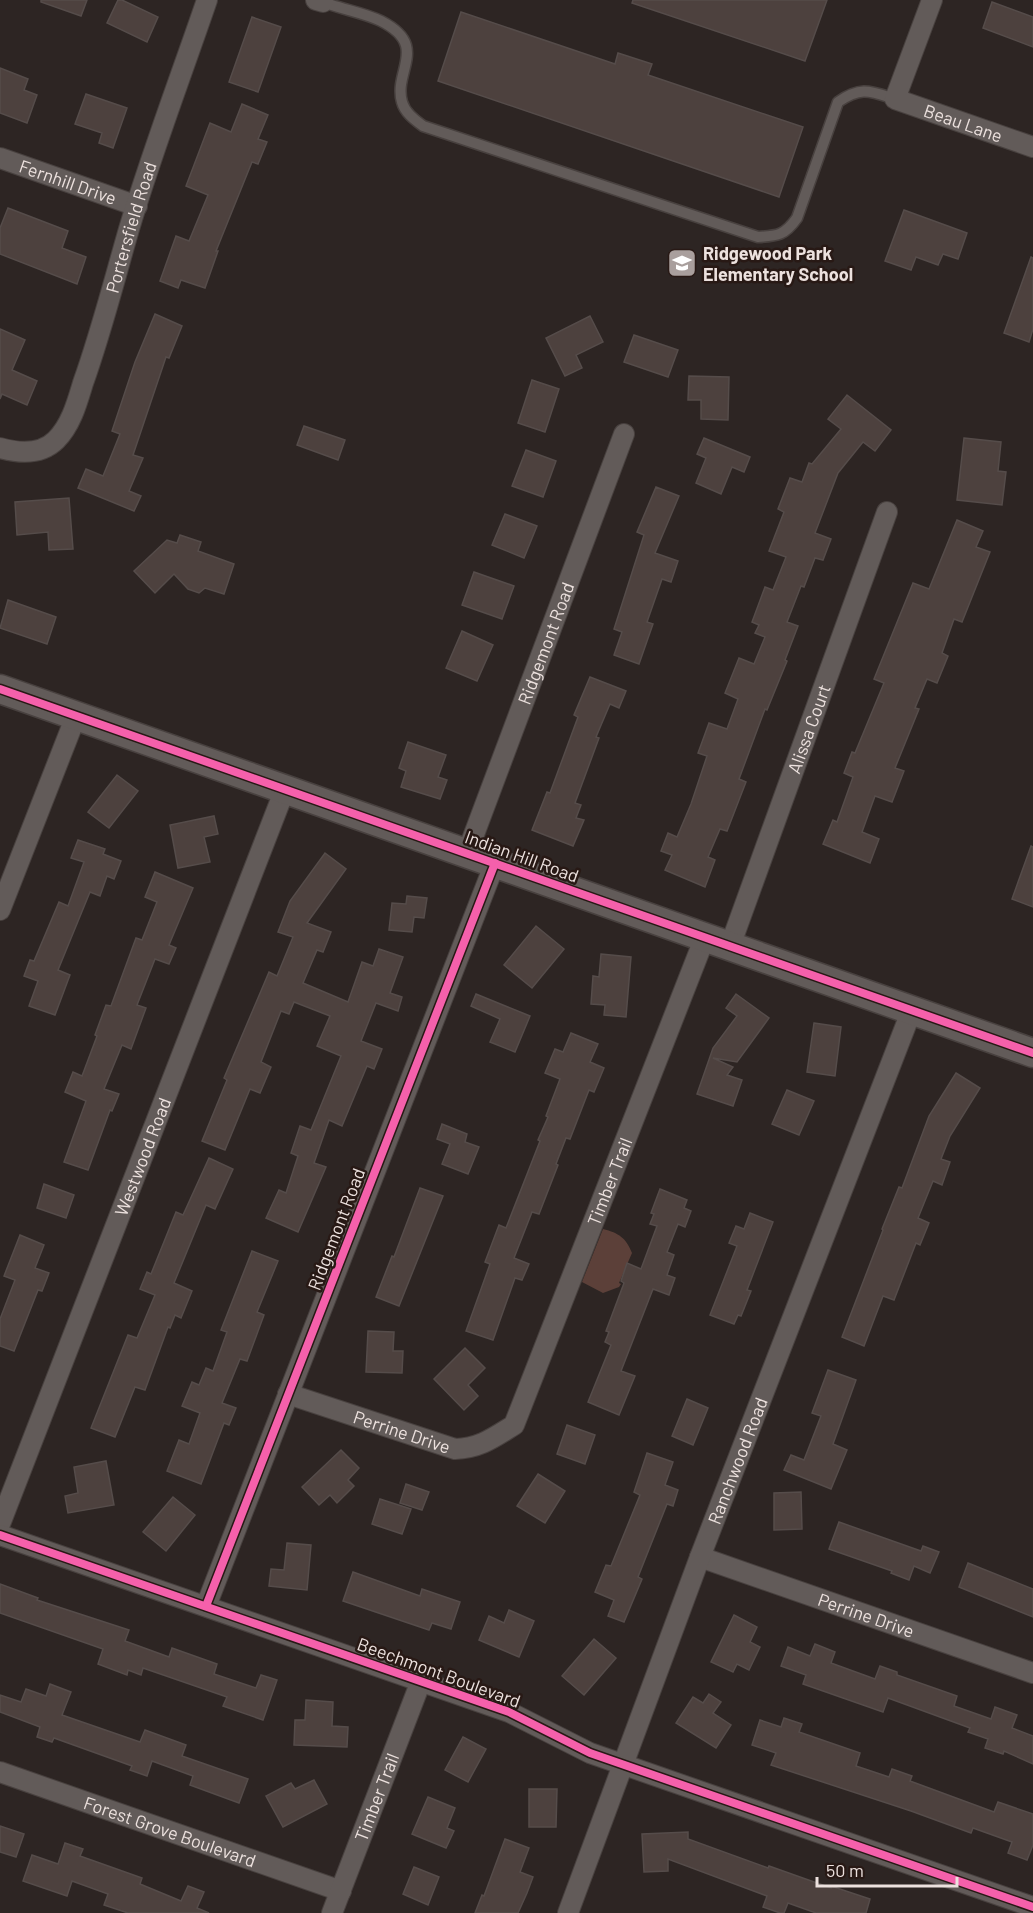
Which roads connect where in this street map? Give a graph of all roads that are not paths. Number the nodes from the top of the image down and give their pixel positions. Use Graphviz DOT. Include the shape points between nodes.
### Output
graph roads {
  1 [pos="207,0"];
  2 [pos="932,0"];
  3 [pos="320,1"];
  4 [pos="896,99"];
  5 [pos="1033,147"];
  6 [pos="0,158"];
  7 [pos="137,206"];
  8 [pos="624,434"];
  9 [pos="0,448"];
  10 [pos="887,512"];
  11 [pos="0,689"];
  12 [pos="76,716"];
  13 [pos="285,789"];
  14 [pos="467,853"];
  15 [pos="495,863"];
  16 [pos="0,910"];
  17 [pos="718,941"];
  18 [pos="911,1011"];
  19 [pos="1033,1053"];
  20 [pos="288,1394"];
  21 [pos="514,1425"];
  22 [pos="0,1524"];
  23 [pos="0,1535"];
  24 [pos="700,1557"];
  25 [pos="206,1606"];
  26 [pos="1033,1673"];
  27 [pos="421,1681"];
  28 [pos="624,1765"];
  29 [pos="0,1772"];
  30 [pos="341,1891"];
  31 [pos="1033,1907"];
  32 [pos="332,1913"];
  33 [pos="568,1913"];
  1 -- 7 [label="street, Portersfield Road"];
  2 -- 4 [label="street"];
  3 -- 4 [label="lane" via="380,20 399,35 408,52 402,102 411,117 423,126 758,237 776,236 797,219 838,102 852,92 870,91"];
  4 -- 5 [label="street, Beau Lane"];
  6 -- 7 [label="street, Fernhill Drive"];
  7 -- 9 [label="street, Portersfield Road" via="93,355 65,429 45,447 24,453"];
  8 -- 14 [label="street, Ridgemont Road"];
  10 -- 17 [label="street, Alissa Court"];
  11 -- 12 [label="street, Indian Hill Road"];
  12 -- 13 [label="street, Indian Hill Road"];
  12 -- 16 [label="street"];
  13 -- 14 [label="street, Indian Hill Road"];
  13 -- 22 [label="street, Westwood Road"];
  14 -- 15 [label="street, Indian Hill Road"];
  15 -- 17 [label="street, Indian Hill Road"];
  15 -- 20 [label="street, Ridgemont Road"];
  17 -- 18 [label="street, Indian Hill Road"];
  17 -- 21 [label="street, Timber Trail"];
  18 -- 19 [label="street, Indian Hill Road"];
  18 -- 24 [label="street, Ranchwood Road"];
  20 -- 21 [label="street, Perrine Drive" via="455,1449 472,1448"];
  20 -- 25 [label="street, Ridgemont Road"];
  23 -- 25 [label="street, Beechmont Boulevard"];
  24 -- 26 [label="street, Perrine Drive"];
  24 -- 28 [label="street, Ranchwood Road"];
  25 -- 27 [label="street, Beechmont Boulevard"];
  27 -- 28 [label="street, Beechmont Boulevard" via="509,1712 590,1753"];
  27 -- 30 [label="street, Timber Trail"];
  28 -- 31 [label="street, Beechmont Boulevard"];
  28 -- 33 [label="street, Ranchwood Road"];
  29 -- 30 [label="street, Forest Grove Boulevard"];
  30 -- 32 [label="street, Timber Trail"];
}
